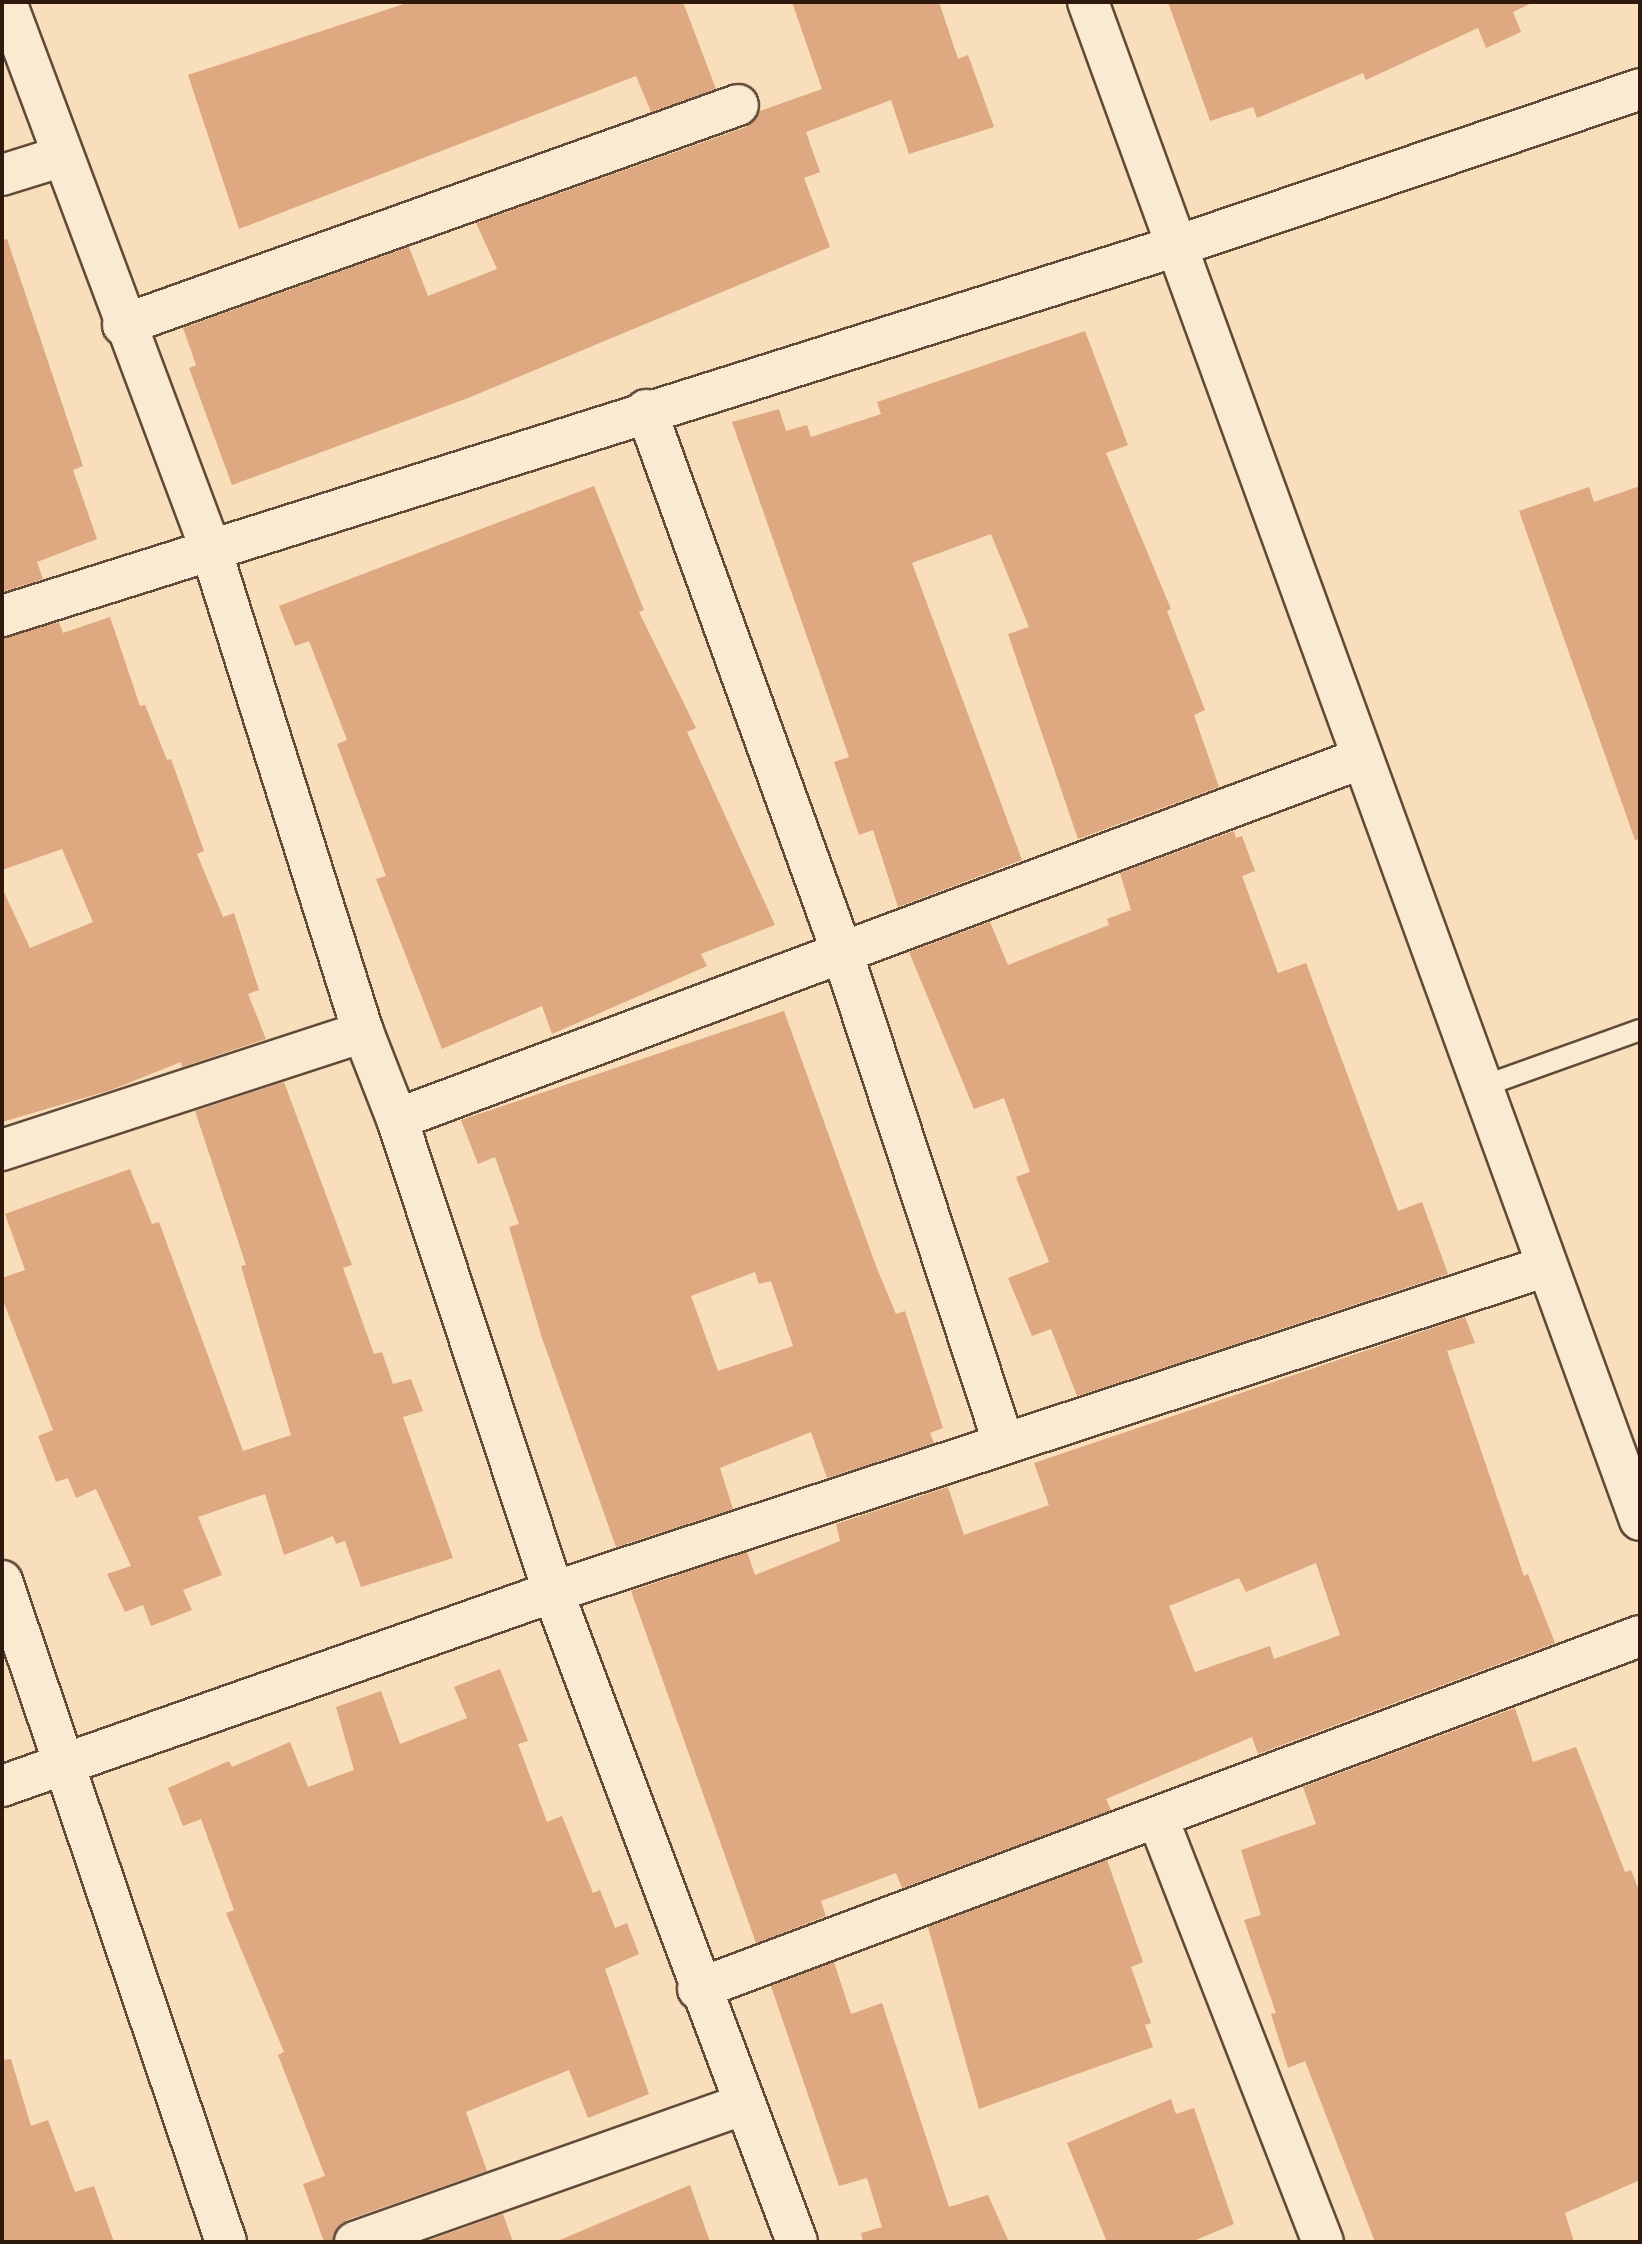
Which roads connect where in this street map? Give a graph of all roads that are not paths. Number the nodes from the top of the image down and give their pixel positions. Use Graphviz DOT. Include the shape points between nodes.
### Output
graph roads {
  1 [pos="6,2"];
  2 [pos="1088,2"];
  3 [pos="1640,89"];
  4 [pos="738,105"];
  5 [pos="60,157"];
  6 [pos="2,175"];
  7 [pos="1177,246"];
  8 [pos="123,325"];
  9 [pos="646,410"];
  10 [pos="212,553"];
  11 [pos="2,616"];
  12 [pos="1360,759"];
  13 [pos="843,955"];
  14 [pos="1640,1030"];
  15 [pos="363,1032"];
  16 [pos="1481,1087"];
  17 [pos="397,1119"];
  18 [pos="2,1150"];
  19 [pos="1547,1266"];
  20 [pos="1003,1441"];
  21 [pos="1640,1520"];
  22 [pos="2,1581"];
  23 [pos="553,1592"];
  24 [pos="1640,1636"];
  25 [pos="66,1765"];
  26 [pos="2,1786"];
  27 [pos="1158,1819"];
  28 [pos="698,1989"];
  29 [pos="744,2104"];
  30 [pos="226,2242"];
  31 [pos="355,2242"];
  32 [pos="797,2242"];
  33 [pos="1323,2242"];
  1 -- 5 [label="street"];
  2 -- 7 [label="street"];
  3 -- 7 [label="street"];
  4 -- 8 [label="street"];
  5 -- 6 [label="street"];
  5 -- 8 [label="street"];
  7 -- 9 [label="street"];
  7 -- 12 [label="street"];
  8 -- 10 [label="street"];
  9 -- 10 [label="street"];
  9 -- 13 [label="street"];
  10 -- 11 [label="street"];
  10 -- 15 [label="street"];
  12 -- 13 [label="street"];
  12 -- 16 [label="street"];
  13 -- 17 [label="street"];
  13 -- 20 [label="street"];
  14 -- 16 [label="lane"];
  15 -- 17 [label="street"];
  15 -- 18 [label="street"];
  16 -- 19 [label="street"];
  17 -- 23 [label="street"];
  19 -- 20 [label="street"];
  19 -- 21 [label="street"];
  20 -- 23 [label="street"];
  22 -- 25 [label="street"];
  23 -- 25 [label="street"];
  23 -- 28 [label="street"];
  24 -- 27 [label="street"];
  25 -- 26 [label="street"];
  25 -- 30 [label="street"];
  27 -- 28 [label="street"];
  27 -- 33 [label="street"];
  28 -- 29 [label="street"];
  29 -- 31 [label="street"];
  29 -- 32 [label="street"];
}
